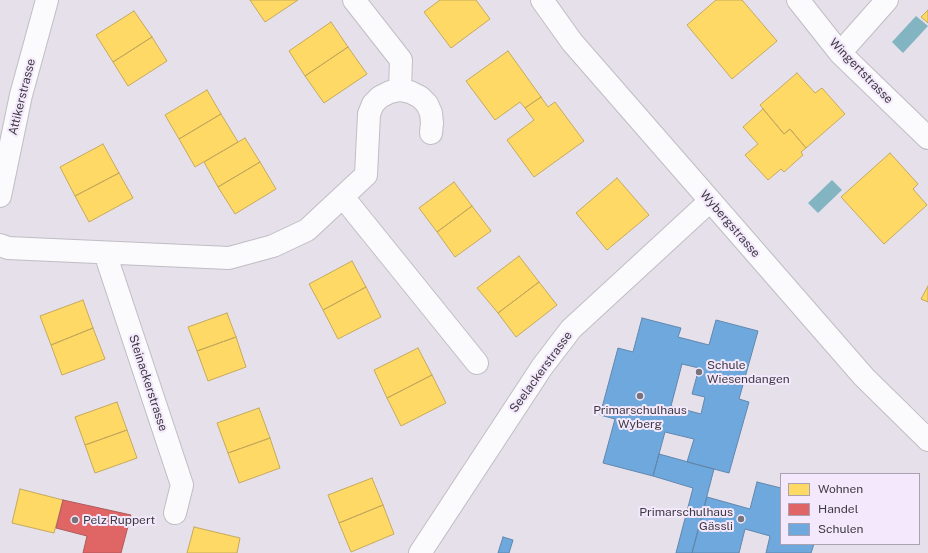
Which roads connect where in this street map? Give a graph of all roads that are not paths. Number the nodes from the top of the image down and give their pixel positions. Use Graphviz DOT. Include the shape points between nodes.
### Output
graph roads {
  1 [pos="47,0"];
  2 [pos="354,0"];
  3 [pos="542,0"];
  4 [pos="798,0"];
  5 [pos="887,0"];
  6 [pos="840,53"];
  7 [pos="400,90"];
  8 [pos="430,133"];
  9 [pos="928,138"];
  10 [pos="0,196"];
  11 [pos="343,197"];
  12 [pos="710,201"];
  13 [pos="0,245"];
  14 [pos="105,253"];
  15 [pos="477,363"];
  16 [pos="927,437"];
  17 [pos="175,513"];
  18 [pos="420,553"];
  1 -- 10 [label="street, Attikerstrasse" via="21,95"];
  2 -- 7 [label="street" via="401,60"];
  3 -- 12 [label="street, Wybergstrasse" via="572,42"];
  4 -- 6 [label="street, Wingertstrasse"];
  5 -- 6 [label="street"];
  6 -- 9 [label="street, Wingertstrasse"];
  7 -- 8 [label="street" via="420,97 427,104 432,123"];
  7 -- 11 [label="street" via="380,97 373,104 367,125 366,175"];
  11 -- 14 [label="street" via="307,230 273,246 229,258"];
  11 -- 15 [label="street"];
  12 -- 16 [label="street, Wybergstrasse" via="864,377"];
  12 -- 18 [label="street, Seelackerstrasse" via="571,329 542,367"];
  13 -- 14 [label="street" via="8,248"];
  14 -- 17 [label="street, Steinackerstrasse" via="182,486"];
}
